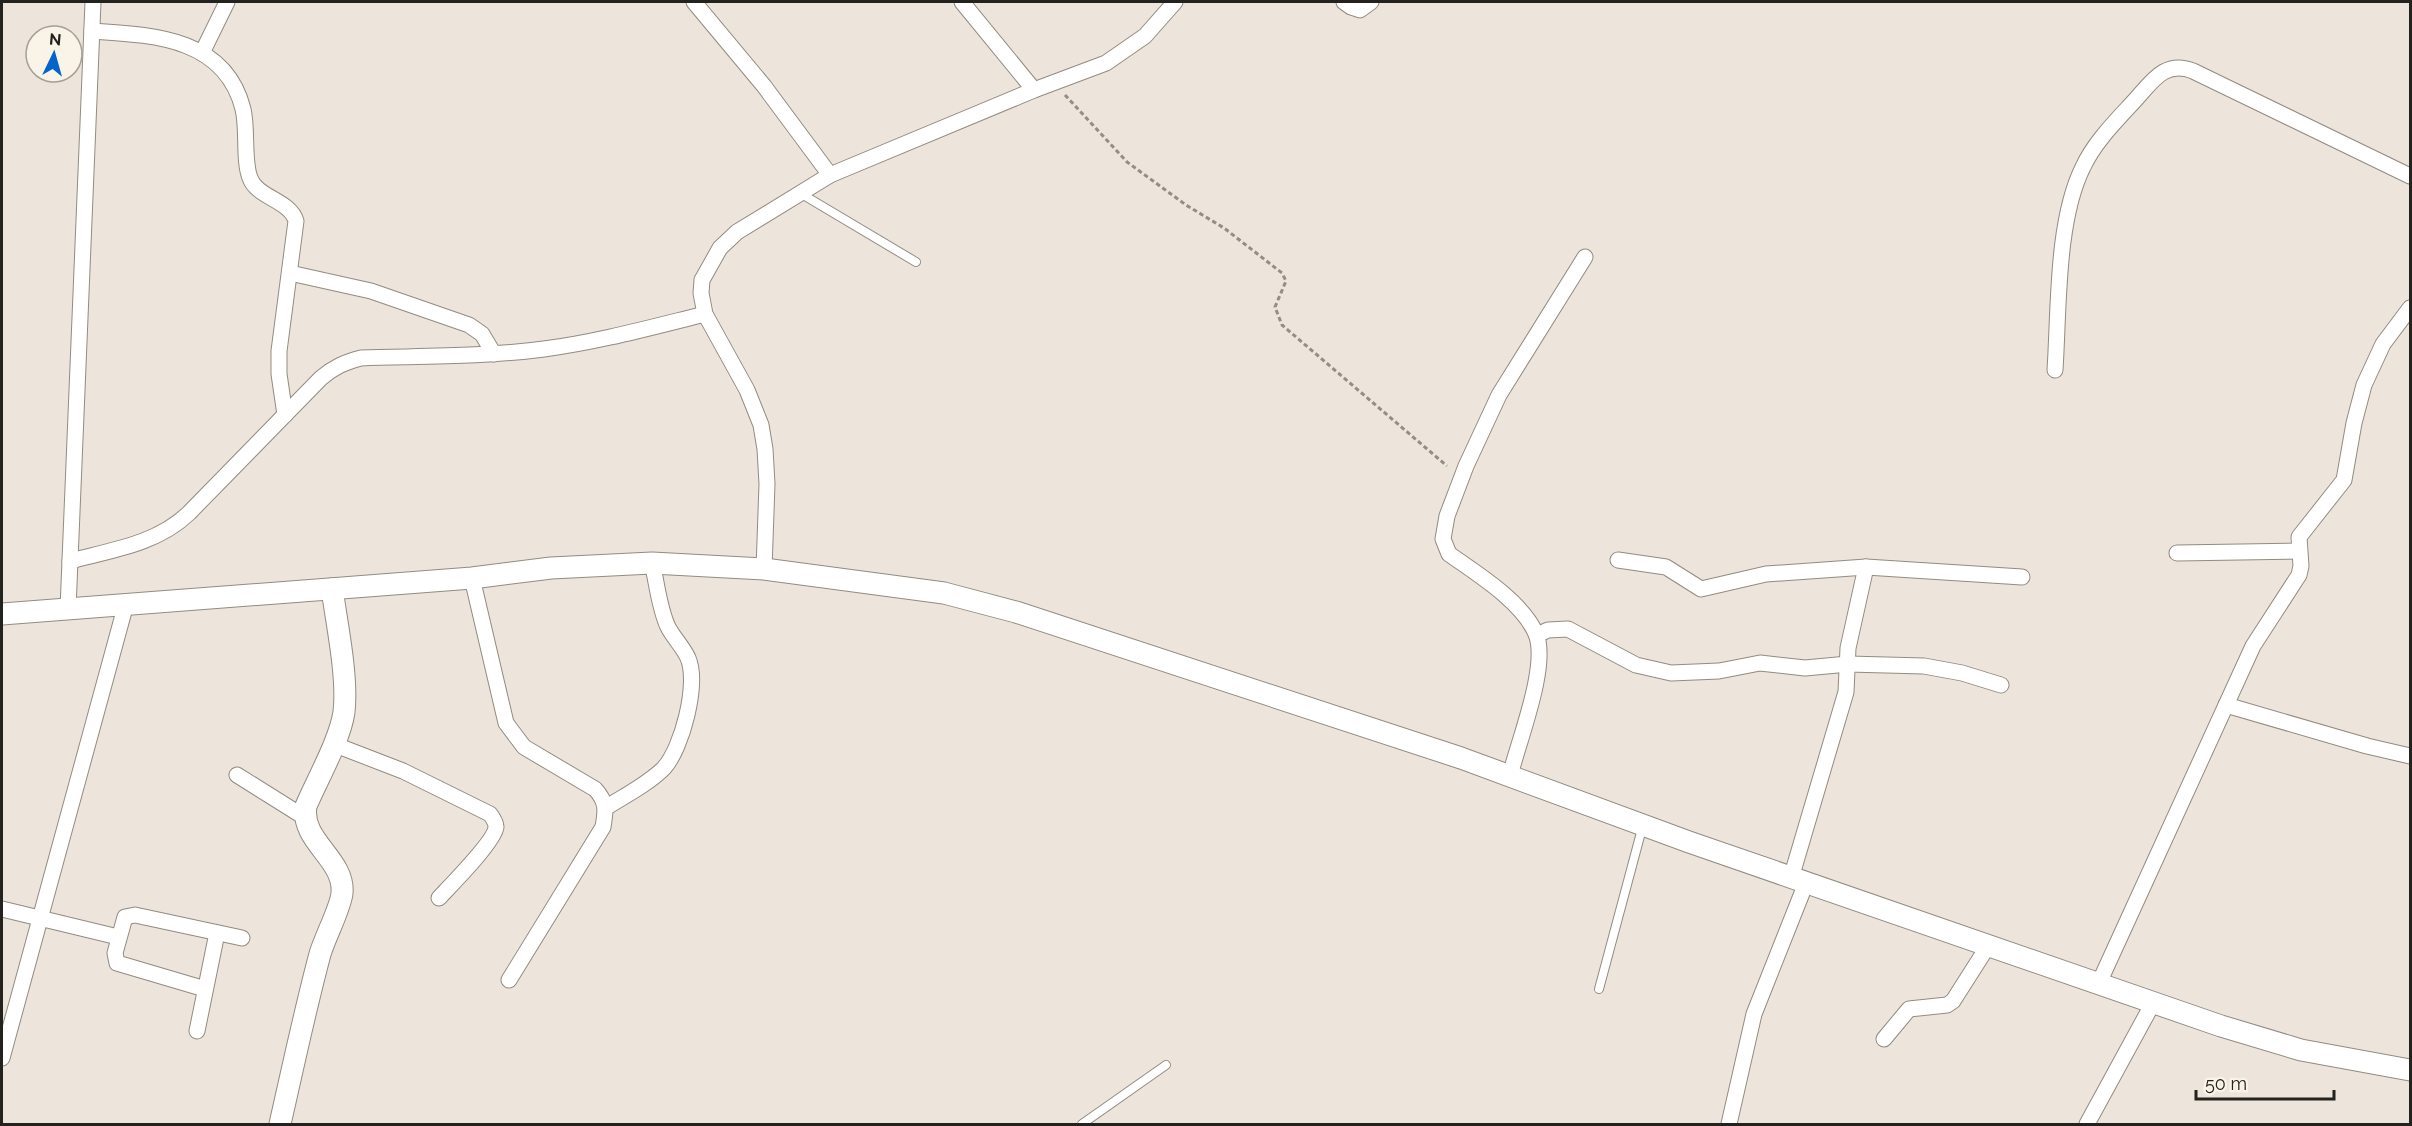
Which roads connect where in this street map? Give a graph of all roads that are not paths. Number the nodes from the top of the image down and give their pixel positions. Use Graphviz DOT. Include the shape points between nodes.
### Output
graph roads {
  1 [pos="93,2"];
  2 [pos="227,2"];
  3 [pos="694,2"];
  4 [pos="962,2"];
  5 [pos="1176,2"];
  6 [pos="1344,2"];
  7 [pos="1371,2"];
  8 [pos="92,31"];
  9 [pos="202,53"];
  10 [pos="1034,90"];
  11 [pos="830,175"];
  12 [pos="2410,177"];
  13 [pos="799,193"];
  14 [pos="1585,257"];
  15 [pos="915,261"];
  16 [pos="290,273"];
  17 [pos="2410,308"];
  18 [pos="705,314"];
  19 [pos="494,354"];
  20 [pos="2055,370"];
  21 [pos="285,415"];
  22 [pos="2299,551"];
  23 [pos="2177,553"];
  24 [pos="1618,560"];
  25 [pos="70,561"];
  26 [pos="652,564"];
  27 [pos="1866,567"];
  28 [pos="764,569"];
  29 [pos="2022,577"];
  30 [pos="472,579"];
  31 [pos="332,589"];
  32 [pos="126,604"];
  33 [pos="68,609"];
  34 [pos="2,614"];
  35 [pos="1537,635"];
  36 [pos="1848,664"];
  37 [pos="2001,686"];
  38 [pos="2226,705"];
  39 [pos="333,744"];
  40 [pos="2410,756"];
  41 [pos="1503,774"];
  42 [pos="237,775"];
  43 [pos="607,807"];
  44 [pos="304,818"];
  45 [pos="1643,825"];
  46 [pos="1798,880"];
  47 [pos="439,898"];
  48 [pos="2,909"];
  49 [pos="39,918"];
  50 [pos="218,933"];
  51 [pos="118,937"];
  52 [pos="242,938"];
  53 [pos="1988,946"];
  54 [pos="509,981"];
  55 [pos="2099,983"];
  56 [pos="205,989"];
  57 [pos="1599,989"];
  58 [pos="2154,1003"];
  59 [pos="197,1031"];
  60 [pos="1884,1039"];
  61 [pos="2,1058"];
  62 [pos="1166,1065"];
  63 [pos="2410,1070"];
  64 [pos="280,1125"];
  65 [pos="1082,1125"];
  66 [pos="1729,1125"];
  67 [pos="2086,1125"];
  1 -- 8 [label="street"];
  2 -- 9 [label="street"];
  3 -- 11 [label="street" via="764,86"];
  4 -- 10 [label="street"];
  5 -- 10 [label="street" via="1145,36 1106,63"];
  6 -- 7 [label="street" via="1360,9"];
  8 -- 9 [label="street" via="155,36 182,42"];
  8 -- 25 [label="street"];
  9 -- 16 [label="street" via="233,85 242,108 249,177 260,191 295,216"];
  10 -- 11 [label="street"];
  11 -- 13 [label="street"];
  12 -- 20 [label="street" via="2193,71 2179,66 2164,71 2082,167 2063,235"];
  13 -- 15 [label="lane"];
  13 -- 18 [label="street" via="736,232 720,248 702,280"];
  14 -- 35 [label="street" via="1499,395 1444,530 1444,546 1449,554 1506,597"];
  16 -- 19 [label="street" via="371,291 470,325 482,334"];
  16 -- 21 [label="street" via="279,351"];
  17 -- 22 [label="street" via="2383,344 2364,385 2344,480 2300,535"];
  18 -- 19 [label="street" via="586,342"];
  18 -- 28 [label="street" via="747,390 761,425 767,484"];
  19 -- 21 [label="street" via="361,358 346,362 321,378"];
  21 -- 25 [label="street" via="170,531"];
  22 -- 23 [label="street"];
  22 -- 38 [label="street" via="2299,575 2258,638"];
  24 -- 27 [label="street" via="1666,567 1701,589 1766,574"];
  25 -- 33 [label="street"];
  26 -- 28 [label="main road"];
  26 -- 30 [label="main road" via="551,567"];
  26 -- 43 [label="street" via="667,625 688,658 692,677 690,699 674,753 665,766 652,779"];
  27 -- 29 [label="street"];
  27 -- 36 [label="street" via="1849,641"];
  28 -- 41 [label="main road" via="944,593 1016,612"];
  30 -- 31 [label="main road"];
  30 -- 43 [label="street" via="506,723 524,747 595,789"];
  31 -- 32 [label="main road"];
  31 -- 39 [label="main road" via="344,713"];
  32 -- 33 [label="main road"];
  32 -- 49 [label="street"];
  33 -- 34 [label="main road"];
  35 -- 36 [label="street" via="1568,629 1636,665 1671,673 1719,671 1760,663 1805,668"];
  35 -- 41 [label="street" via="1538,676"];
  36 -- 37 [label="street" via="1943,669"];
  36 -- 46 [label="street" via="1846,692"];
  38 -- 40 [label="street"];
  38 -- 55 [label="street"];
  39 -- 44 [label="main road"];
  39 -- 47 [label="street" via="412,775 495,820 489,842"];
  41 -- 45 [label="main road"];
  42 -- 44 [label="street"];
  43 -- 54 [label="street" via="603,827"];
  44 -- 64 [label="main road" via="339,874 342,893 322,946"];
  45 -- 46 [label="main road"];
  45 -- 57 [label="lane"];
  46 -- 53 [label="main road"];
  46 -- 66 [label="street" via="1754,1014"];
  48 -- 49 [label="street"];
  49 -- 51 [label="street"];
  49 -- 61 [label="street"];
  50 -- 51 [label="street" via="131,915 123,920"];
  50 -- 52 [label="street"];
  50 -- 56 [label="street"];
  51 -- 56 [label="street" via="115,959 121,966"];
  53 -- 55 [label="main road"];
  53 -- 60 [label="street" via="1953,1001 1909,1009"];
  55 -- 58 [label="main road"];
  56 -- 59 [label="street"];
  58 -- 63 [label="main road" via="2301,1050"];
  58 -- 67 [label="street"];
  62 -- 65 [label="lane"];
}
